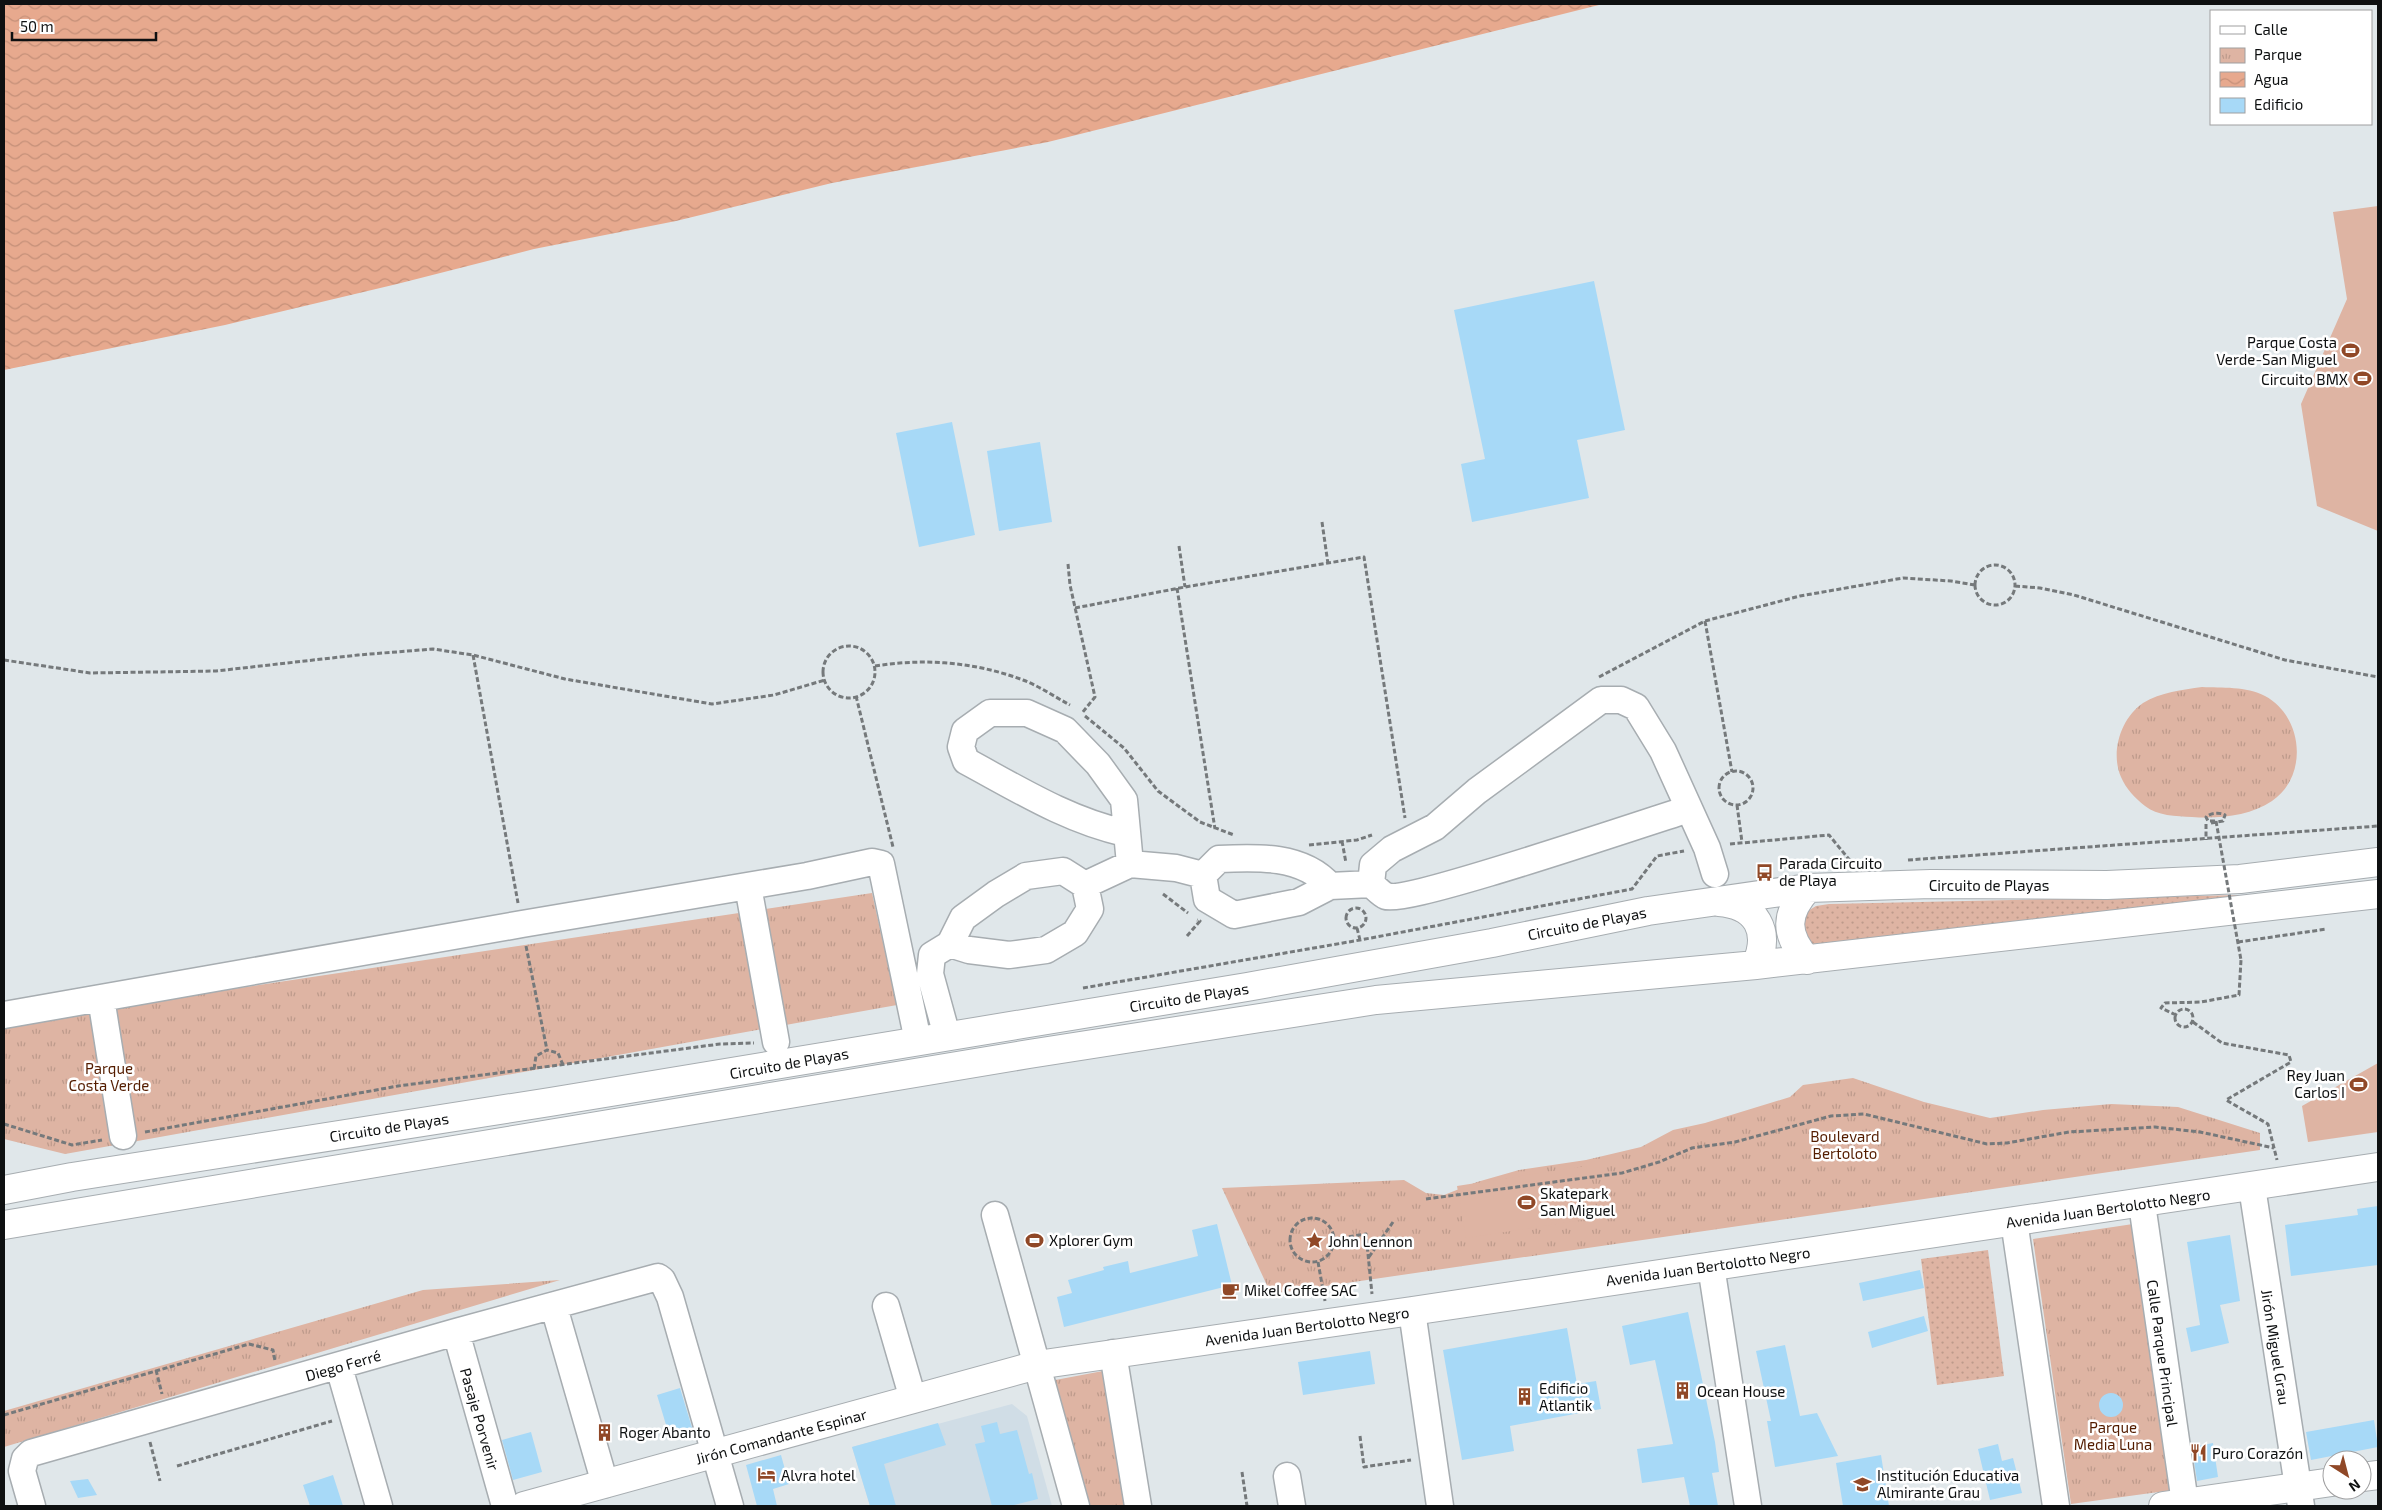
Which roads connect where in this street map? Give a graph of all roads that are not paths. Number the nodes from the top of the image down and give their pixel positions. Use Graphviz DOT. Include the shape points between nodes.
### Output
graph roads {
  1 [pos="1689,809"];
  2 [pos="1125,833"];
  3 [pos="2378,862"];
  4 [pos="1130,864"];
  5 [pos="1716,874"];
  6 [pos="1203,875"];
  7 [pos="1371,884"];
  8 [pos="1085,885"];
  9 [pos="748,886"];
  10 [pos="1330,886"];
  11 [pos="1808,888"];
  12 [pos="2378,894"];
  13 [pos="1718,902"];
  14 [pos="950,944"];
  15 [pos="1807,960"];
  16 [pos="1756,965"];
  17 [pos="101,998"];
  18 [pos="4,1015"];
  19 [pos="947,1036"];
  20 [pos="918,1041"];
  21 [pos="776,1042"];
  22 [pos="123,1136"];
  23 [pos="2378,1167"];
  24 [pos="2252,1187"];
  25 [pos="4,1190"];
  26 [pos="2142,1204"];
  27 [pos="995,1215"];
  28 [pos="2014,1221"];
  29 [pos="4,1225"];
  30 [pos="1711,1266"];
  31 [pos="886,1306"];
  32 [pos="554,1307"];
  33 [pos="1412,1311"];
  34 [pos="456,1332"];
  35 [pos="1113,1353"];
  36 [pos="1037,1365"];
  37 [pos="339,1367"];
  38 [pos="913,1399"];
  39 [pos="716,1453"];
  40 [pos="14,1460"];
  41 [pos="1287,1476"];
  42 [pos="605,1484"];
  43 [pos="2322,1486"];
  44 [pos="2299,1496"];
  45 [pos="2174,1505"];
  46 [pos="32,1506"];
  47 [pos="379,1506"];
  48 [pos="505,1506"];
  49 [pos="524,1506"];
  50 [pos="730,1506"];
  51 [pos="1076,1506"];
  52 [pos="1138,1506"];
  53 [pos="1292,1506"];
  54 [pos="1440,1506"];
  55 [pos="1748,1506"];
  56 [pos="2056,1506"];
  1 -- 5 [label="street"];
  1 -- 7 [label="street" via="1404,896 1386,896"];
  1 -- 7 [label="street" via="1663,751 1636,707 1621,700 1601,700 1477,791 1435,828 1392,849 1373,866"];
  2 -- 2 [label="street" via="1124,800 1098,764 1065,730 1027,713 990,713 966,731 961,747 966,761 1046,806 1098,827"];
  2 -- 4 [label="street"];
  3 -- 11 [label="main road, Circuito de Playas" via="2240,878 2107,886 1931,884"];
  4 -- 6 [label="street" via="1176,868"];
  4 -- 8 [label="street"];
  6 -- 10 [label="street" via="1219,859 1248,857 1289,862 1320,875"];
  6 -- 10 [label="street" via="1207,899 1234,915 1299,902"];
  7 -- 10 [label="street"];
  8 -- 14 [label="street" via="1063,871 1026,876 963,918"];
  8 -- 14 [label="street" via="1090,909 1075,933 1046,950 1009,955"];
  9 -- 17 [label="street"];
  9 -- 20 [label="street" via="872,862 880,864"];
  9 -- 21 [label="street"];
  11 -- 13 [label="main road, Circuito de Playas"];
  11 -- 15 [label="main road" via="1790,915 1790,932 1796,948"];
  12 -- 15 [label="main road, Circuito de Playas"];
  13 -- 16 [label="main road" via="1733,903 1747,910 1757,921 1763,943"];
  13 -- 19 [label="main road, Circuito de Playas" via="1648,911 1247,987"];
  14 -- 19 [label="street" via="932,955 930,974"];
  15 -- 16 [label="main road, Circuito de Playas"];
  16 -- 29 [label="main road, Circuito de Playas" via="1376,1000 1029,1054"];
  17 -- 18 [label="street"];
  17 -- 22 [label="street"];
  19 -- 20 [label="main road, Circuito de Playas"];
  20 -- 25 [label="main road, Circuito de Playas"];
  23 -- 24 [label="main road, Avenida Juan Bertolotto Negro"];
  24 -- 26 [label="main road, Avenida Juan Bertolotto Negro"];
  24 -- 44 [label="street, Jirón Miguel Grau"];
  26 -- 28 [label="main road, Avenida Juan Bertolotto Negro"];
  26 -- 45 [label="street, Calle Parque Principal"];
  27 -- 36 [label="street"];
  28 -- 30 [label="main road, Avenida Juan Bertolotto Negro"];
  28 -- 56 [label="street"];
  30 -- 33 [label="main road, Avenida Juan Bertolotto Negro"];
  30 -- 55 [label="street"];
  31 -- 38 [label="street"];
  32 -- 34 [label="street, Diego Ferré"];
  32 -- 39 [label="street, Diego Ferré" via="658,1278 662,1280 670,1297"];
  32 -- 42 [label="street"];
  33 -- 35 [label="main road, Avenida Juan Bertolotto Negro"];
  33 -- 54 [label="street"];
  34 -- 37 [label="street, Diego Ferré"];
  34 -- 48 [label="street, Pasaje Porvenir"];
  35 -- 36 [label="main road, Avenida Juan Bertolotto Negro"];
  35 -- 52 [label="street"];
  36 -- 38 [label="main road, Jirón Comandante Espinar"];
  36 -- 51 [label="street"];
  37 -- 40 [label="street, Diego Ferré"];
  37 -- 47 [label="street"];
  38 -- 39 [label="main road, Jirón Comandante Espinar"];
  39 -- 42 [label="main road, Jirón Comandante Espinar"];
  39 -- 50 [label="street"];
  40 -- 46 [label="street" via="22,1471"];
  41 -- 53 [label="street"];
  42 -- 49 [label="main road, Jirón Comandante Espinar"];
  43 -- 44 [label="main road"];
  44 -- 45 [label="main road"];
}
